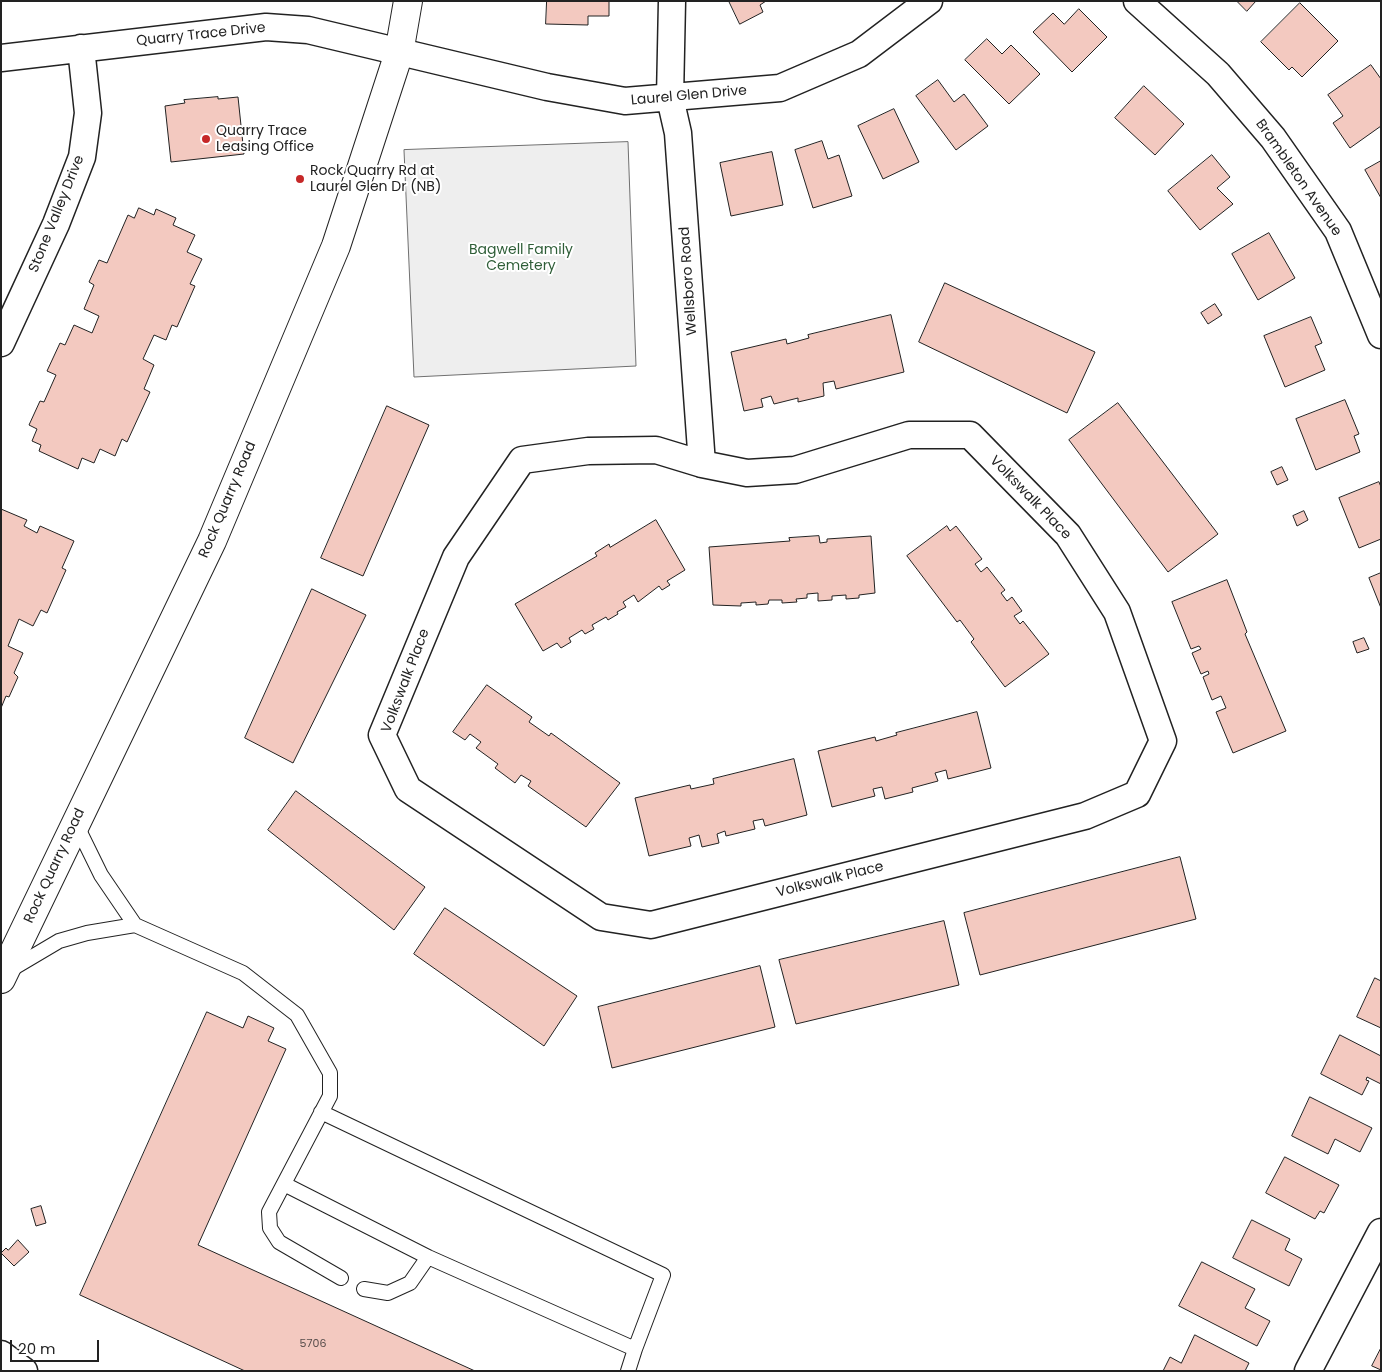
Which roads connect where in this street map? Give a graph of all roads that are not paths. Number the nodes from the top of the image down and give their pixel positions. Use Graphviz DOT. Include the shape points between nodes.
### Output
graph roads {
  1 [pos="408,1"];
  2 [pos="672,1"];
  3 [pos="929,1"];
  4 [pos="1137,1"];
  5 [pos="81,48"];
  6 [pos="399,53"];
  7 [pos="1,58"];
  8 [pos="670,98"];
  9 [pos="1381,335"];
  10 [pos="1,343"];
  11 [pos="702,464"];
  12 [pos="75,822"];
  13 [pos="135,925"];
  14 [pos="3,976"];
  15 [pos="321,1112"];
  16 [pos="284,1184"];
  17 [pos="1381,1232"];
  18 [pos="428,1257"];
  19 [pos="341,1278"];
  20 [pos="364,1289"];
  21 [pos="634,1349"];
  22 [pos="1,1354"];
  23 [pos="24,1371"];
  24 [pos="628,1371"];
  25 [pos="1308,1371"];
  1 -- 6 [label="main road, Rock Quarry Road"];
  2 -- 8 [label="street, Wellsboro Road"];
  3 -- 8 [label="street, Laurel Glen Drive" via="859,54 780,88"];
  4 -- 9 [label="street, Brambleton Avenue" via="1218,74 1273,138 1338,231"];
  5 -- 6 [label="street, Quarry Trace Drive" via="266,27 308,30"];
  5 -- 7 [label="street, Quarry Trace Drive"];
  5 -- 10 [label="street, Stone Valley Drive" via="88,113 82,157 56,224"];
  6 -- 8 [label="street, Laurel Glen Drive" via="547,87 625,101"];
  6 -- 12 [label="main road, Rock Quarry Road" via="336,246 215,532"];
  8 -- 11 [label="street, Wellsboro Road" via="678,133"];
  11 -- 11 [label="street, Volkswalk Place" via="656,450 588,451 522,460 456,557 382,735 408,790 601,917 652,925 1085,816 1137,794 1163,742 1117,612 1068,535 970,435 909,435 795,470 747,473"];
  12 -- 13 [label="lane" via="101,875"];
  12 -- 14 [label="main road, Rock Quarry Road"];
  13 -- 14 [label="lane" via="59,941"];
  13 -- 15 [label="lane" via="243,973 297,1015 330,1073 330,1096"];
  15 -- 16 [label="lane"];
  15 -- 21 [label="lane" via="663,1275"];
  16 -- 18 [label="lane"];
  16 -- 19 [label="lane" via="269,1212 270,1228 279,1242"];
  17 -- 25 [label="street"];
  18 -- 20 [label="lane" via="410,1283 388,1293"];
  18 -- 21 [label="lane"];
  21 -- 24 [label="lane"];
  22 -- 23 [label="street"];
}
